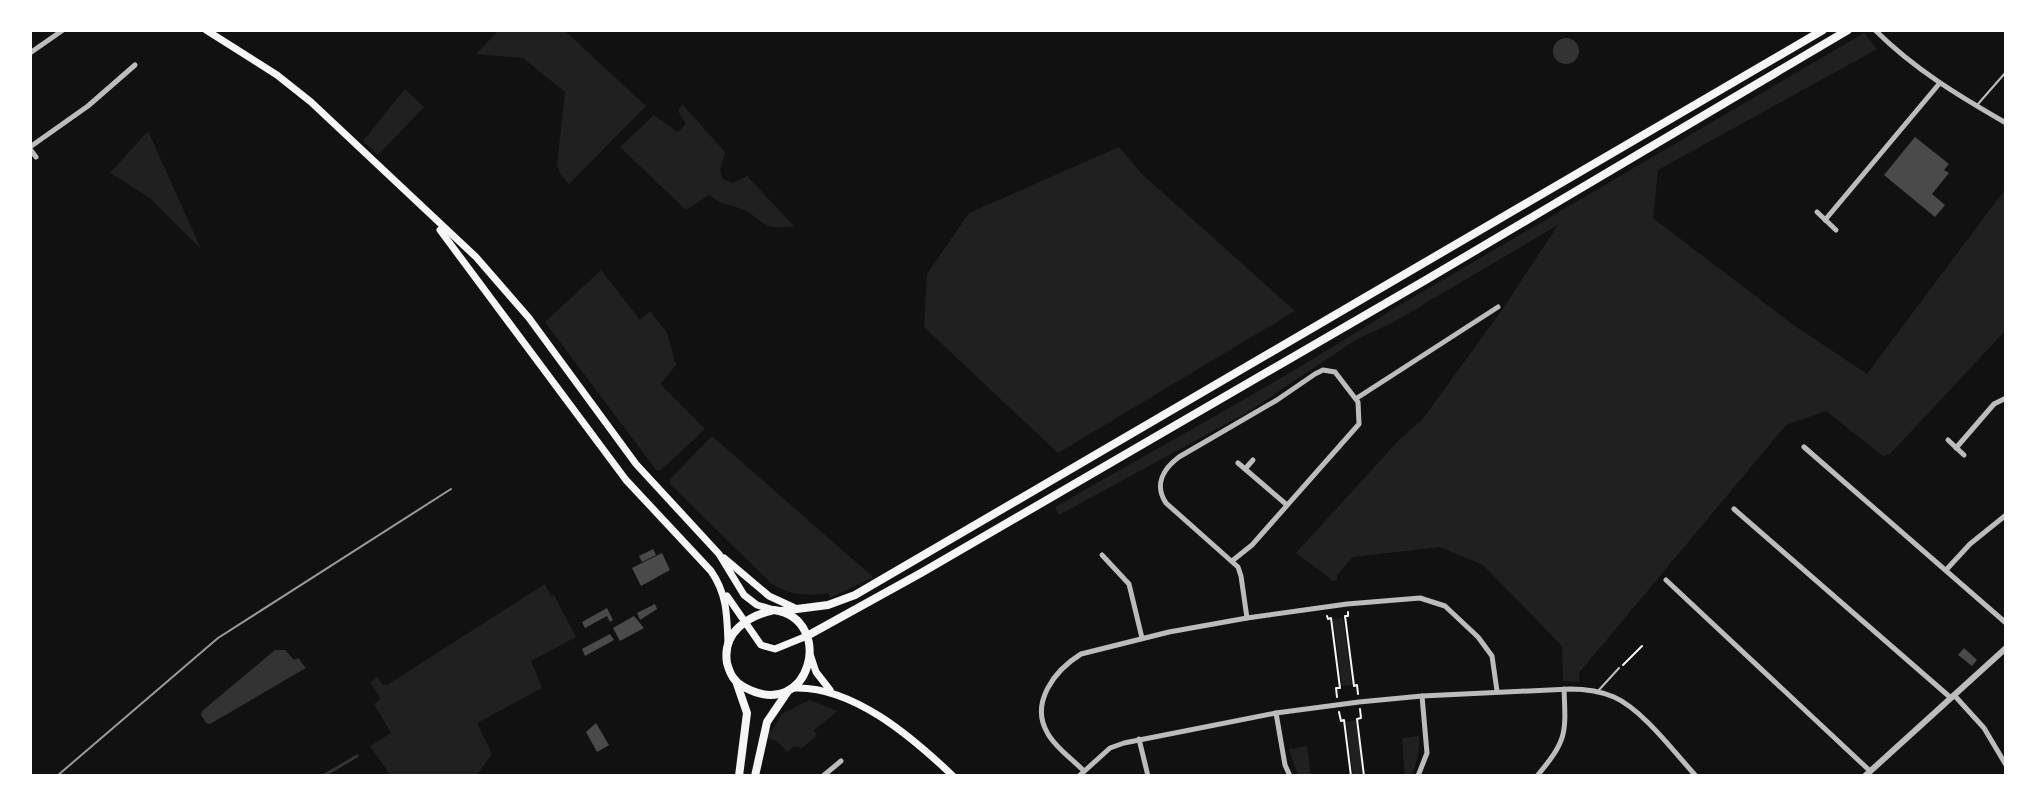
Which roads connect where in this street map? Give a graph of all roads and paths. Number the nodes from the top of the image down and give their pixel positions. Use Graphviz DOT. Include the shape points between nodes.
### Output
graph roads {
  1 [pos="63,30"];
  2 [pos="206,30"];
  3 [pos="1823,30"];
  4 [pos="1848,30"];
  5 [pos="1875,30"];
  6 [pos="30,53"];
  7 [pos="119,64"];
  8 [pos="135,65"];
  9 [pos="126,72"];
  10 [pos="2006,72"];
  11 [pos="1939,84"];
  12 [pos="1977,106"];
  13 [pos="2006,123"];
  14 [pos="30,148"];
  15 [pos="36,157"];
  16 [pos="1817,212"];
  17 [pos="426,213"];
  18 [pos="1825,220"];
  19 [pos="1836,230"];
  20 [pos="1498,307"];
  21 [pos="1473,324"];
  22 [pos="1479,333"];
  23 [pos="1357,398"];
  24 [pos="2006,398"];
  25 [pos="1948,440"];
  26 [pos="1804,447"];
  27 [pos="1956,448"];
  28 [pos="1964,455"];
  29 [pos="1253,460"];
  30 [pos="1238,463"];
  31 [pos="1245,469"];
  32 [pos="1287,505"];
  33 [pos="1734,509"];
  34 [pos="2006,515"];
  35 [pos="719,554"];
  36 [pos="1102,555"];
  37 [pos="1232,561"];
  38 [pos="1946,570"];
  39 [pos="1666,580"];
  40 [pos="722,588"];
  41 [pos="1347,604"];
  42 [pos="1326,607"];
  43 [pos="802,609"];
  44 [pos="778,610"];
  45 [pos="1247,618"];
  46 [pos="743,622"];
  47 [pos="2006,623"];
  48 [pos="807,636"];
  49 [pos="1142,638"];
  50 [pos="728,644"];
  51 [pos="1642,646"];
  52 [pos="2006,648"];
  53 [pos="810,654"];
  54 [pos="1619,668"];
  55 [pos="737,683"];
  56 [pos="1564,689"];
  57 [pos="791,690"];
  58 [pos="1497,691"];
  59 [pos="833,692"];
  60 [pos="1598,692"];
  61 [pos="1422,696"];
  62 [pos="1953,696"];
  63 [pos="1359,702"];
  64 [pos="1338,705"];
  65 [pos="1276,713"];
  66 [pos="1139,739"];
  67 [pos="841,761"];
  68 [pos="2006,765"];
  69 [pos="1082,773"];
  70 [pos="1868,774"];
  71 [pos="739,776"];
  72 [pos="755,776"];
  73 [pos="823,776"];
  74 [pos="953,776"];
  75 [pos="1148,776"];
  76 [pos="1290,776"];
  77 [pos="1351,776"];
  78 [pos="1364,776"];
  79 [pos="1418,776"];
  80 [pos="1537,776"];
  81 [pos="1696,776"];
  1 -- 6 [label="street"];
  2 -- 17 [label="main road" via="311,102"];
  3 -- 43 [label="highway" via="855,595"];
  4 -- 48 [label="highway"];
  5 -- 11 [label="street"];
  7 -- 9 [label="street"];
  8 -- 9 [label="street"];
  9 -- 14 [label="street"];
  10 -- 12 [label="lane"];
  11 -- 12 [label="street"];
  11 -- 18 [label="street"];
  12 -- 13 [label="street"];
  14 -- 15 [label="street"];
  16 -- 18 [label="street"];
  17 -- 35 [label="main road" via="529,318 636,464"];
  17 -- 40 [label="main road" via="626,480"];
  18 -- 19 [label="street"];
  20 -- 21 [label="street"];
  21 -- 22 [label="street"];
  21 -- 23 [label="street"];
  23 -- 32 [label="street" via="1357,428"];
  23 -- 37 [label="street" via="1335,372 1323,370 1166,469 1160,486 1166,503"];
  24 -- 27 [label="street" via="1994,404"];
  25 -- 27 [label="street"];
  26 -- 38 [label="street"];
  27 -- 28 [label="street"];
  29 -- 31 [label="street"];
  30 -- 31 [label="street"];
  31 -- 32 [label="street"];
  32 -- 37 [label="street"];
  33 -- 62 [label="street"];
  34 -- 38 [label="street"];
  35 -- 43 [label="main road" via="769,596"];
  35 -- 44 [label="main road" via="744,595"];
  36 -- 49 [label="street" via="1129,584"];
  37 -- 45 [label="street" via="1241,572"];
  38 -- 47 [label="street"];
  39 -- 70 [label="street"];
  40 -- 46 [label="main road"];
  40 -- 50 [label="main road"];
  41 -- 42 [label="street"];
  41 -- 58 [label="street" via="1410,598 1438,602 1487,649"];
  41 -- 63 [label="path"];
  42 -- 45 [label="street"];
  42 -- 64 [label="path" via="1340,688"];
  43 -- 44 [label="highway"];
  44 -- 46 [label="highway"];
  44 -- 48 [label="highway" via="797,621"];
  45 -- 49 [label="street"];
  46 -- 48 [label="main road" via="768,648"];
  46 -- 50 [label="highway"];
  48 -- 53 [label="highway"];
  49 -- 69 [label="street" via="1081,654 1046,689 1041,717 1047,733"];
  50 -- 55 [label="highway" via="729,669"];
  51 -- 54 [label="path"];
  52 -- 62 [label="street"];
  53 -- 57 [label="highway"];
  53 -- 59 [label="main road" via="816,672"];
  54 -- 60 [label="lane"];
  55 -- 57 [label="highway" via="766,696"];
  55 -- 71 [label="highway" via="747,713"];
  56 -- 58 [label="street"];
  56 -- 60 [label="street"];
  56 -- 80 [label="street" via="1564,736"];
  57 -- 59 [label="main road"];
  57 -- 72 [label="highway" via="767,722"];
  58 -- 61 [label="street"];
  59 -- 74 [label="main road" via="912,740"];
  60 -- 81 [label="street" via="1633,710"];
  61 -- 63 [label="street"];
  61 -- 79 [label="street" via="1427,753"];
  62 -- 68 [label="street" via="1984,728"];
  62 -- 70 [label="street"];
  63 -- 64 [label="street"];
  63 -- 78 [label="path"];
  64 -- 65 [label="street"];
  64 -- 77 [label="path"];
  65 -- 66 [label="street"];
  65 -- 76 [label="street"];
  66 -- 69 [label="street" via="1110,748"];
  66 -- 75 [label="street"];
  67 -- 73 [label="street"];
}
